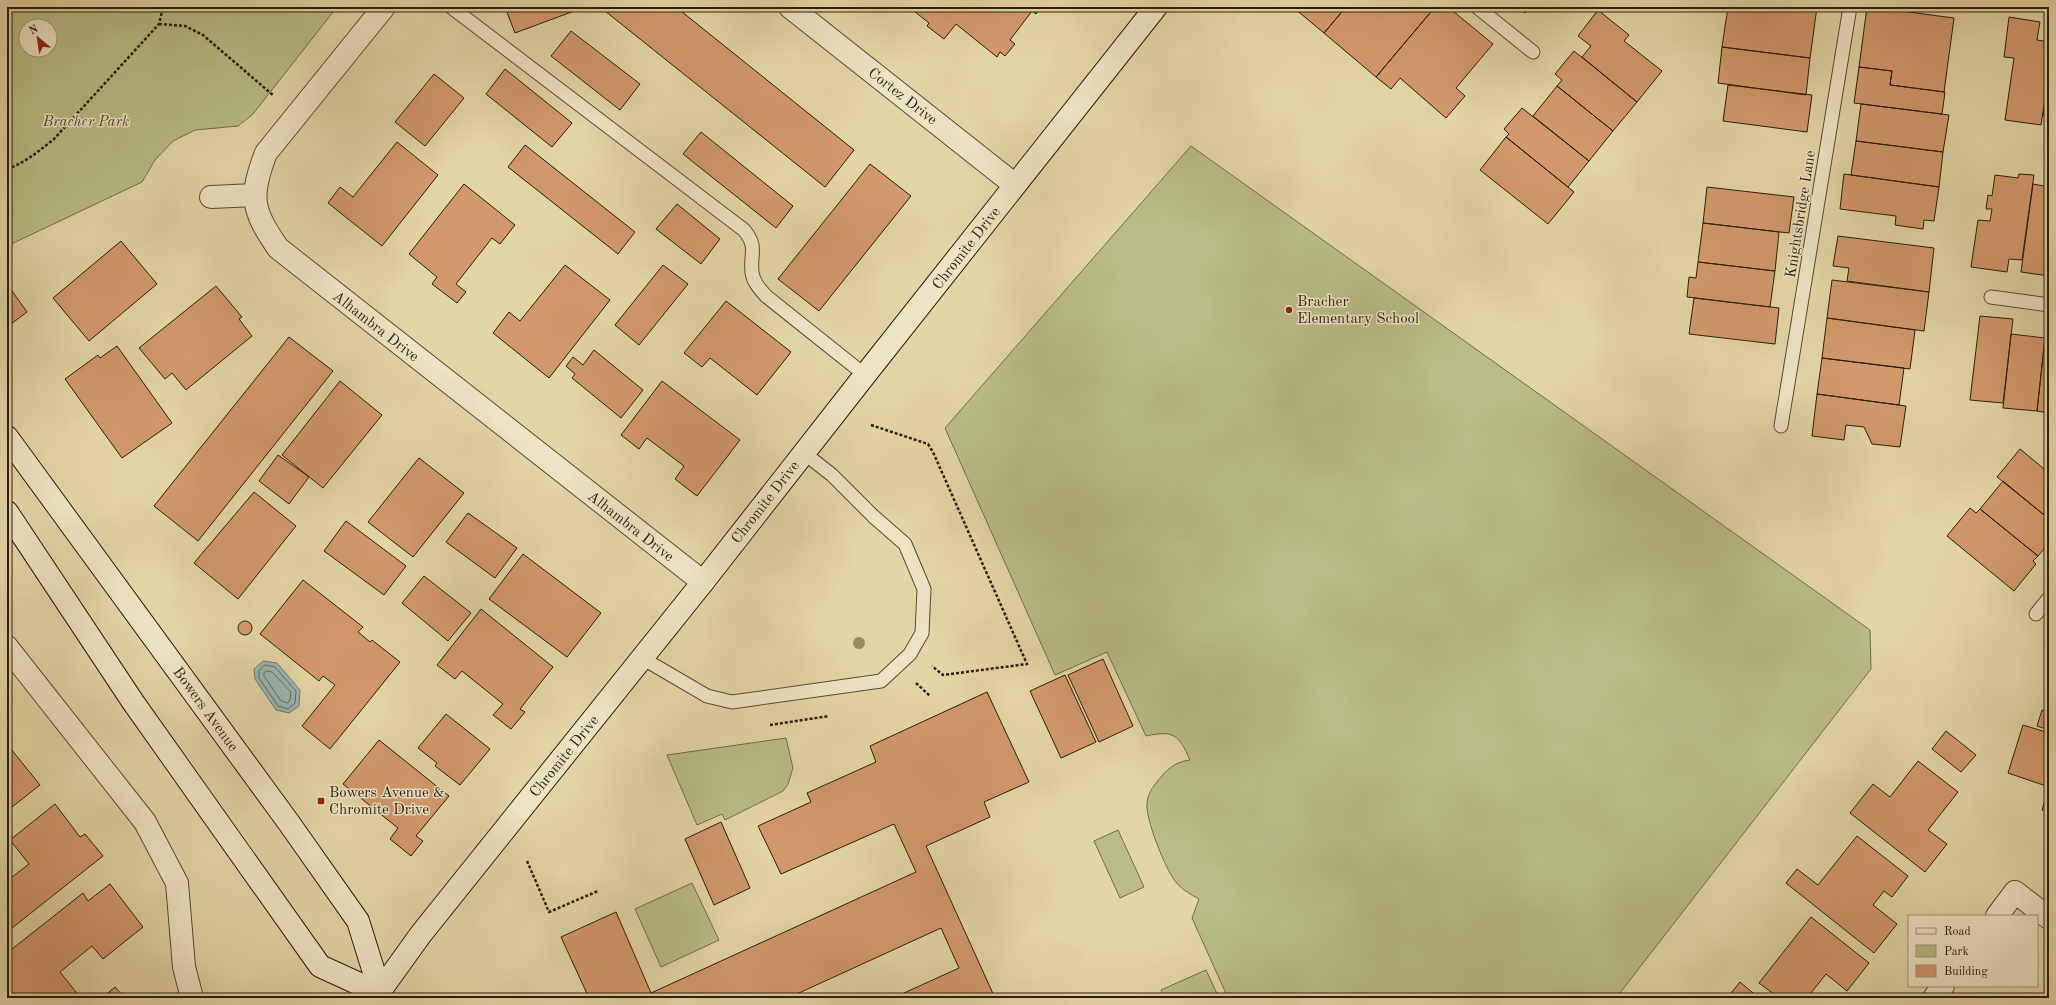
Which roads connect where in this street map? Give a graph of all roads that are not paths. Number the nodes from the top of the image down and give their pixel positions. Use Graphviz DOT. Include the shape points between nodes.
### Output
graph roads {
  1 [pos="384,7"];
  2 [pos="451,7"];
  3 [pos="790,7"];
  4 [pos="1156,7"];
  5 [pos="1476,7"];
  6 [pos="1850,7"];
  7 [pos="1533,52"];
  8 [pos="1015,185"];
  9 [pos="255,195"];
  10 [pos="211,197"];
  11 [pos="1991,297"];
  12 [pos="2049,305"];
  13 [pos="865,375"];
  14 [pos="1781,426"];
  15 [pos="7,437"];
  16 [pos="804,453"];
  17 [pos="7,512"];
  18 [pos="703,582"];
  19 [pos="2049,598"];
  20 [pos="2036,614"];
  21 [pos="7,647"];
  22 [pos="642,658"];
  23 [pos="1998,915"];
  24 [pos="2049,918"];
  25 [pos="1942,987"];
  26 [pos="378,996"];
  27 [pos="192,998"];
  28 [pos="1934,998"];
  1 -- 9 [label="street, Alhambra Drive" via="266,153 256,178"];
  2 -- 13 [label="lane" via="744,230 751,239 754,251 752,273 766,296"];
  3 -- 8 [label="street, Cortez Drive"];
  4 -- 8 [label="street, Chromite Drive"];
  5 -- 7 [label="lane"];
  6 -- 14 [label="lane, Knightsbridge Lane"];
  8 -- 13 [label="street, Chromite Drive"];
  9 -- 10 [label="street"];
  9 -- 18 [label="street, Alhambra Drive" via="262,224 278,248"];
  11 -- 12 [label="lane"];
  13 -- 16 [label="street, Chromite Drive"];
  15 -- 26 [label="street, Bowers Avenue" via="358,921"];
  16 -- 18 [label="street, Chromite Drive"];
  16 -- 22 [label="lane" via="832,475 873,516 906,544 924,589 922,632 910,654 881,681 732,702 707,696"];
  17 -- 26 [label="street" via="133,702 320,966"];
  18 -- 22 [label="street, Chromite Drive"];
  19 -- 20 [label="lane"];
  21 -- 27 [label="street" via="145,822 177,883 184,967"];
  22 -- 26 [label="street, Chromite Drive" via="421,934"];
  23 -- 24 [label="street" via="2015,892"];
  25 -- 28 [label="street"];
}
